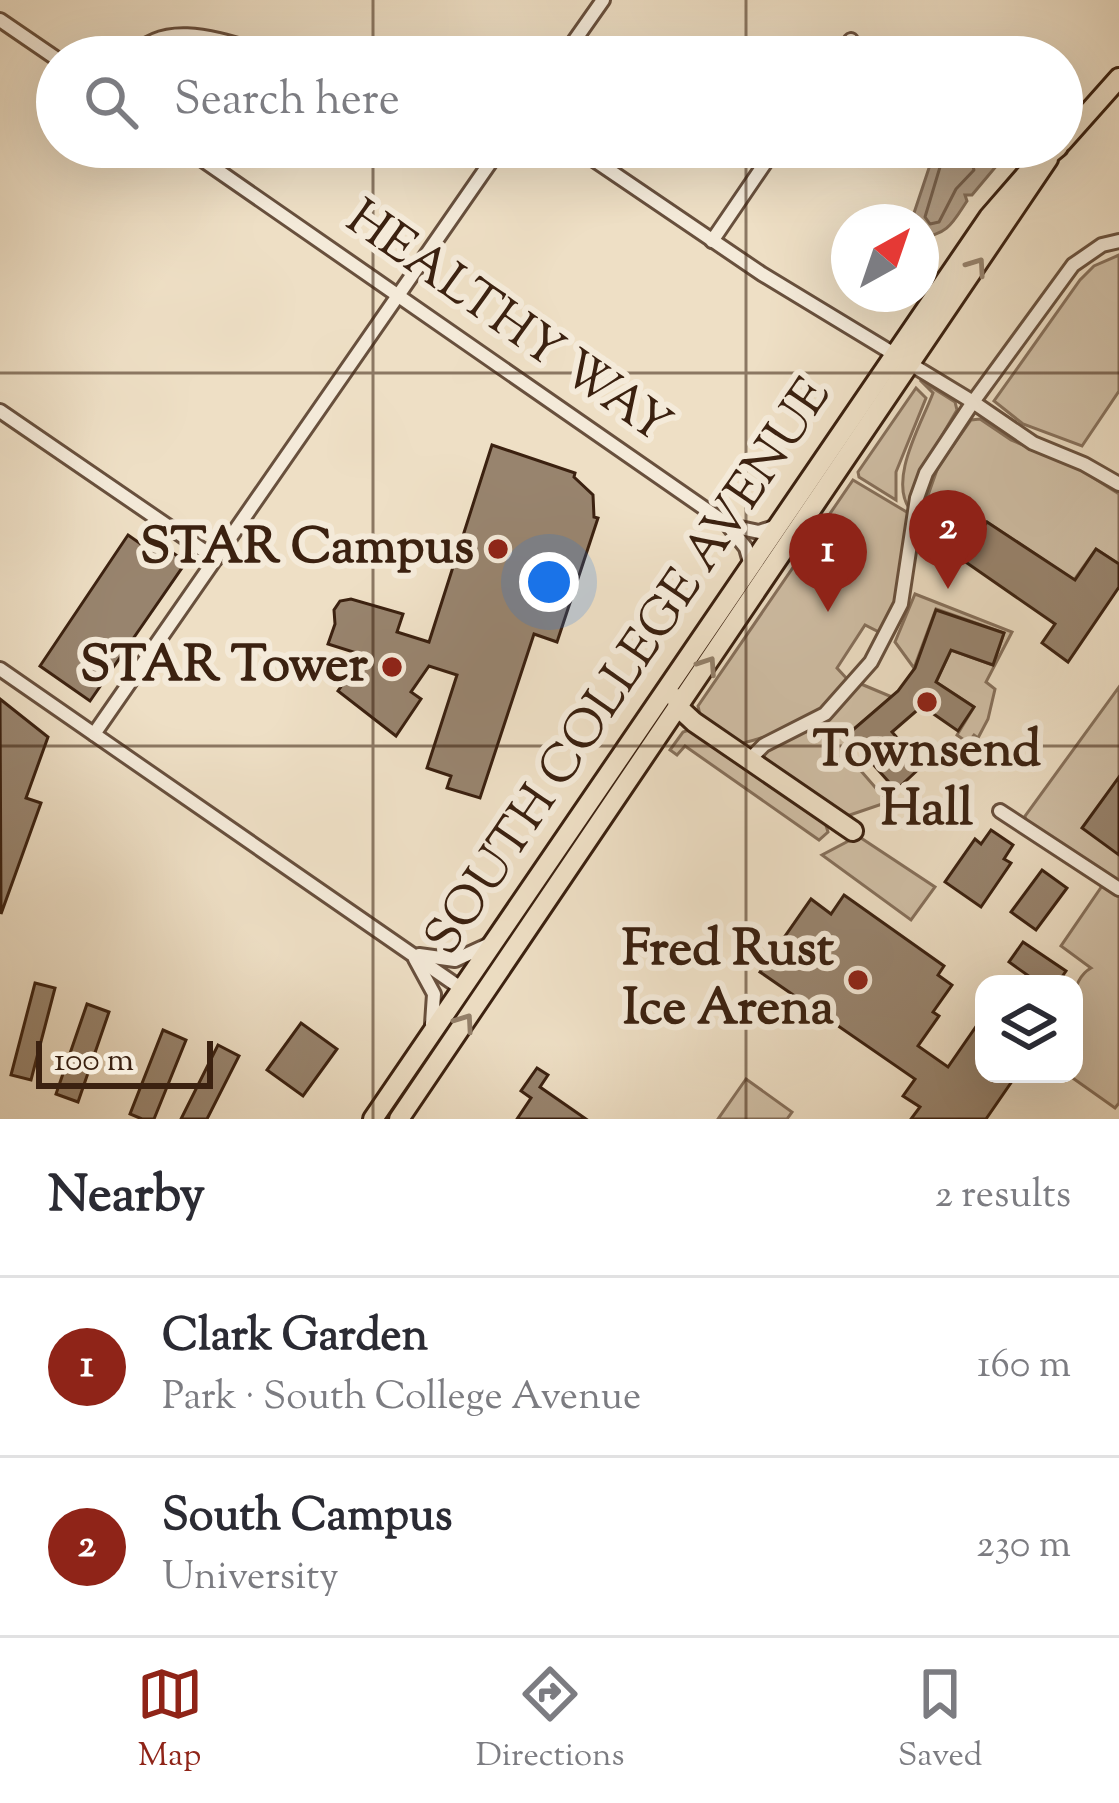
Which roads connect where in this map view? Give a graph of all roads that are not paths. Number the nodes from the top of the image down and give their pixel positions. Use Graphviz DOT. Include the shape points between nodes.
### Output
graph roads {
  1 [pos="603,0"];
  2 [pos="0,20"];
  3 [pos="578,36"];
  4 [pos="36,45"];
  5 [pos="1119,78"];
  6 [pos="1083,119"];
  7 [pos="214,168"];
  8 [pos="486,168"];
  9 [pos="606,168"];
  10 [pos="762,168"];
  11 [pos="1045,168"];
  12 [pos="712,241"];
  13 [pos="1119,241"];
  14 [pos="398,296"];
  15 [pos="903,358"];
  16 [pos="973,402"];
  17 [pos="0,411"];
  18 [pos="1119,484"];
  19 [pos="780,523"];
  20 [pos="728,524"];
  21 [pos="216,560"];
  22 [pos="751,566"];
  23 [pos="0,669"];
  24 [pos="672,682"];
  25 [pos="679,708"];
  26 [pos="94,734"];
  27 [pos="749,760"];
  28 [pos="1000,811"];
  29 [pos="853,831"];
  30 [pos="1119,889"];
  31 [pos="495,941"];
  32 [pos="412,953"];
  33 [pos="462,989"];
  34 [pos="427,1041"];
  35 [pos="373,1119"];
  36 [pos="399,1119"];
  1 -- 3 [label="street"];
  2 -- 4 [label="street"];
  5 -- 6 [label="main road, SOUTH COLLEGE AVENUE"];
  7 -- 14 [label="street, HEALTHY WAY"];
  8 -- 14 [label="street"];
  9 -- 12 [label="street"];
  10 -- 12 [label="street"];
  11 -- 15 [label="main road, SOUTH COLLEGE AVENUE"];
  12 -- 15 [label="street"];
  13 -- 16 [label="street" via="1073,265"];
  14 -- 20 [label="street, HEALTHY WAY"];
  14 -- 21 [label="street"];
  15 -- 16 [label="street"];
  15 -- 19 [label="main road, SOUTH COLLEGE AVENUE"];
  25 -- 15 [label="main road, SOUTH COLLEGE AVENUE, one-way"];
  16 -- 18 [label="street" via="1033,443"];
  16 -- 27 [label="street" via="926,473 901,604 872,662 825,713"];
  17 -- 21 [label="street"];
  19 -- 20 [label="street" via="759,532"];
  19 -- 22 [label="main road, SOUTH COLLEGE AVENUE"];
  20 -- 22 [label="street, HEALTHY WAY"];
  21 -- 26 [label="street"];
  22 -- 24 [label="main road, SOUTH COLLEGE AVENUE"];
  23 -- 26 [label="street"];
  24 -- 25 [label="main road"];
  24 -- 31 [label="main road, SOUTH COLLEGE AVENUE"];
  25 -- 27 [label="main road"];
  36 -- 25 [label="main road, SOUTH COLLEGE AVENUE, one-way"];
  26 -- 32 [label="street"];
  27 -- 29 [label="main road"];
  28 -- 30 [label="street"];
  31 -- 32 [label="street" via="455,960"];
  31 -- 33 [label="main road, SOUTH COLLEGE AVENUE"];
  32 -- 33 [label="street"];
  32 -- 34 [label="street" via="434,994"];
  33 -- 34 [label="main road, SOUTH COLLEGE AVENUE"];
  34 -- 35 [label="main road, SOUTH COLLEGE AVENUE"];
}
